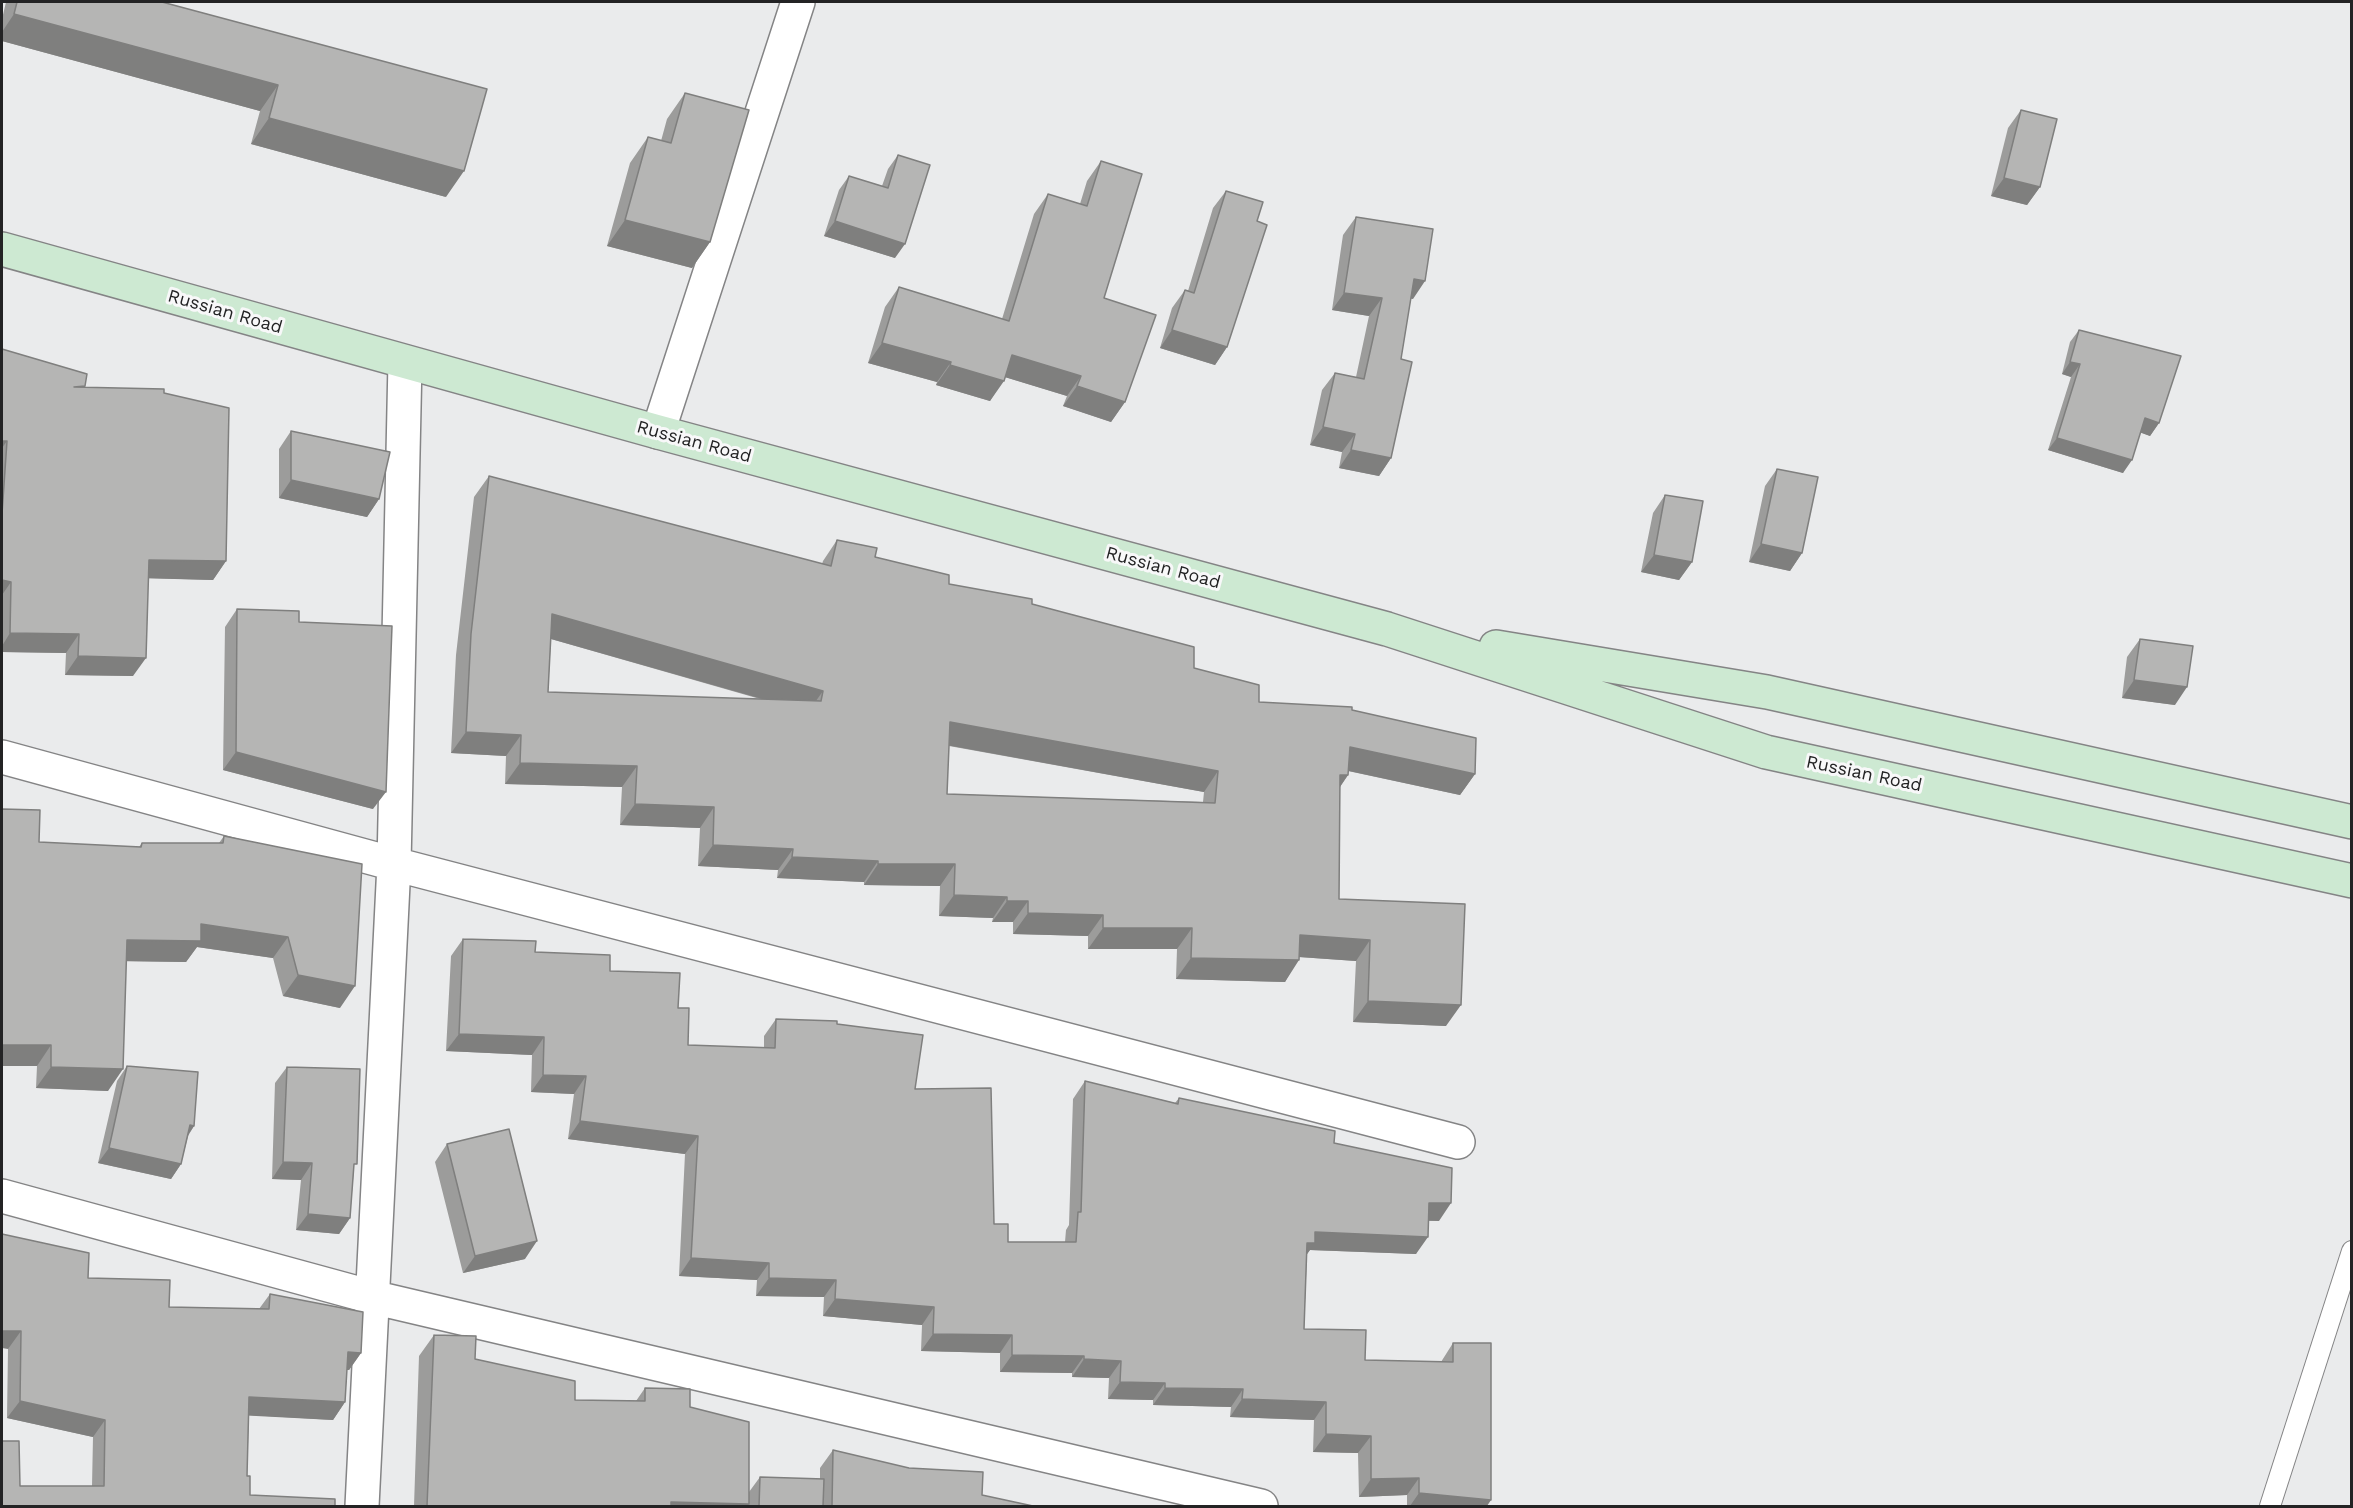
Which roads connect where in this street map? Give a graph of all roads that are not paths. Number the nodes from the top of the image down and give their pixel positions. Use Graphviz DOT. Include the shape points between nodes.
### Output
graph roads {
  1 [pos="798,2"];
  2 [pos="2,249"];
  3 [pos="405,362"];
  4 [pos="658,432"];
  5 [pos="1387,629"];
  6 [pos="2,758"];
  7 [pos="2352,822"];
  8 [pos="394,864"];
  9 [pos="2352,881"];
  10 [pos="1458,1142"];
  11 [pos="2,1196"];
  12 [pos="2352,1251"];
  13 [pos="372,1297"];
  14 [pos="362,1506"];
  15 [pos="1261,1506"];
  16 [pos="2270,1506"];
  1 -- 4 [label="street"];
  2 -- 3 [label="main road, Russian Road"];
  3 -- 4 [label="main road, Russian Road"];
  3 -- 8 [label="street"];
  4 -- 5 [label="main road, Russian Road"];
  5 -- 7 [label="main road, Russian Road" via="1767,692"];
  5 -- 9 [label="main road, Russian Road" via="1766,752"];
  6 -- 8 [label="street"];
  8 -- 10 [label="street"];
  8 -- 13 [label="street"];
  11 -- 13 [label="street"];
  12 -- 16 [label="lane"];
  13 -- 14 [label="street"];
  13 -- 15 [label="street"];
}
